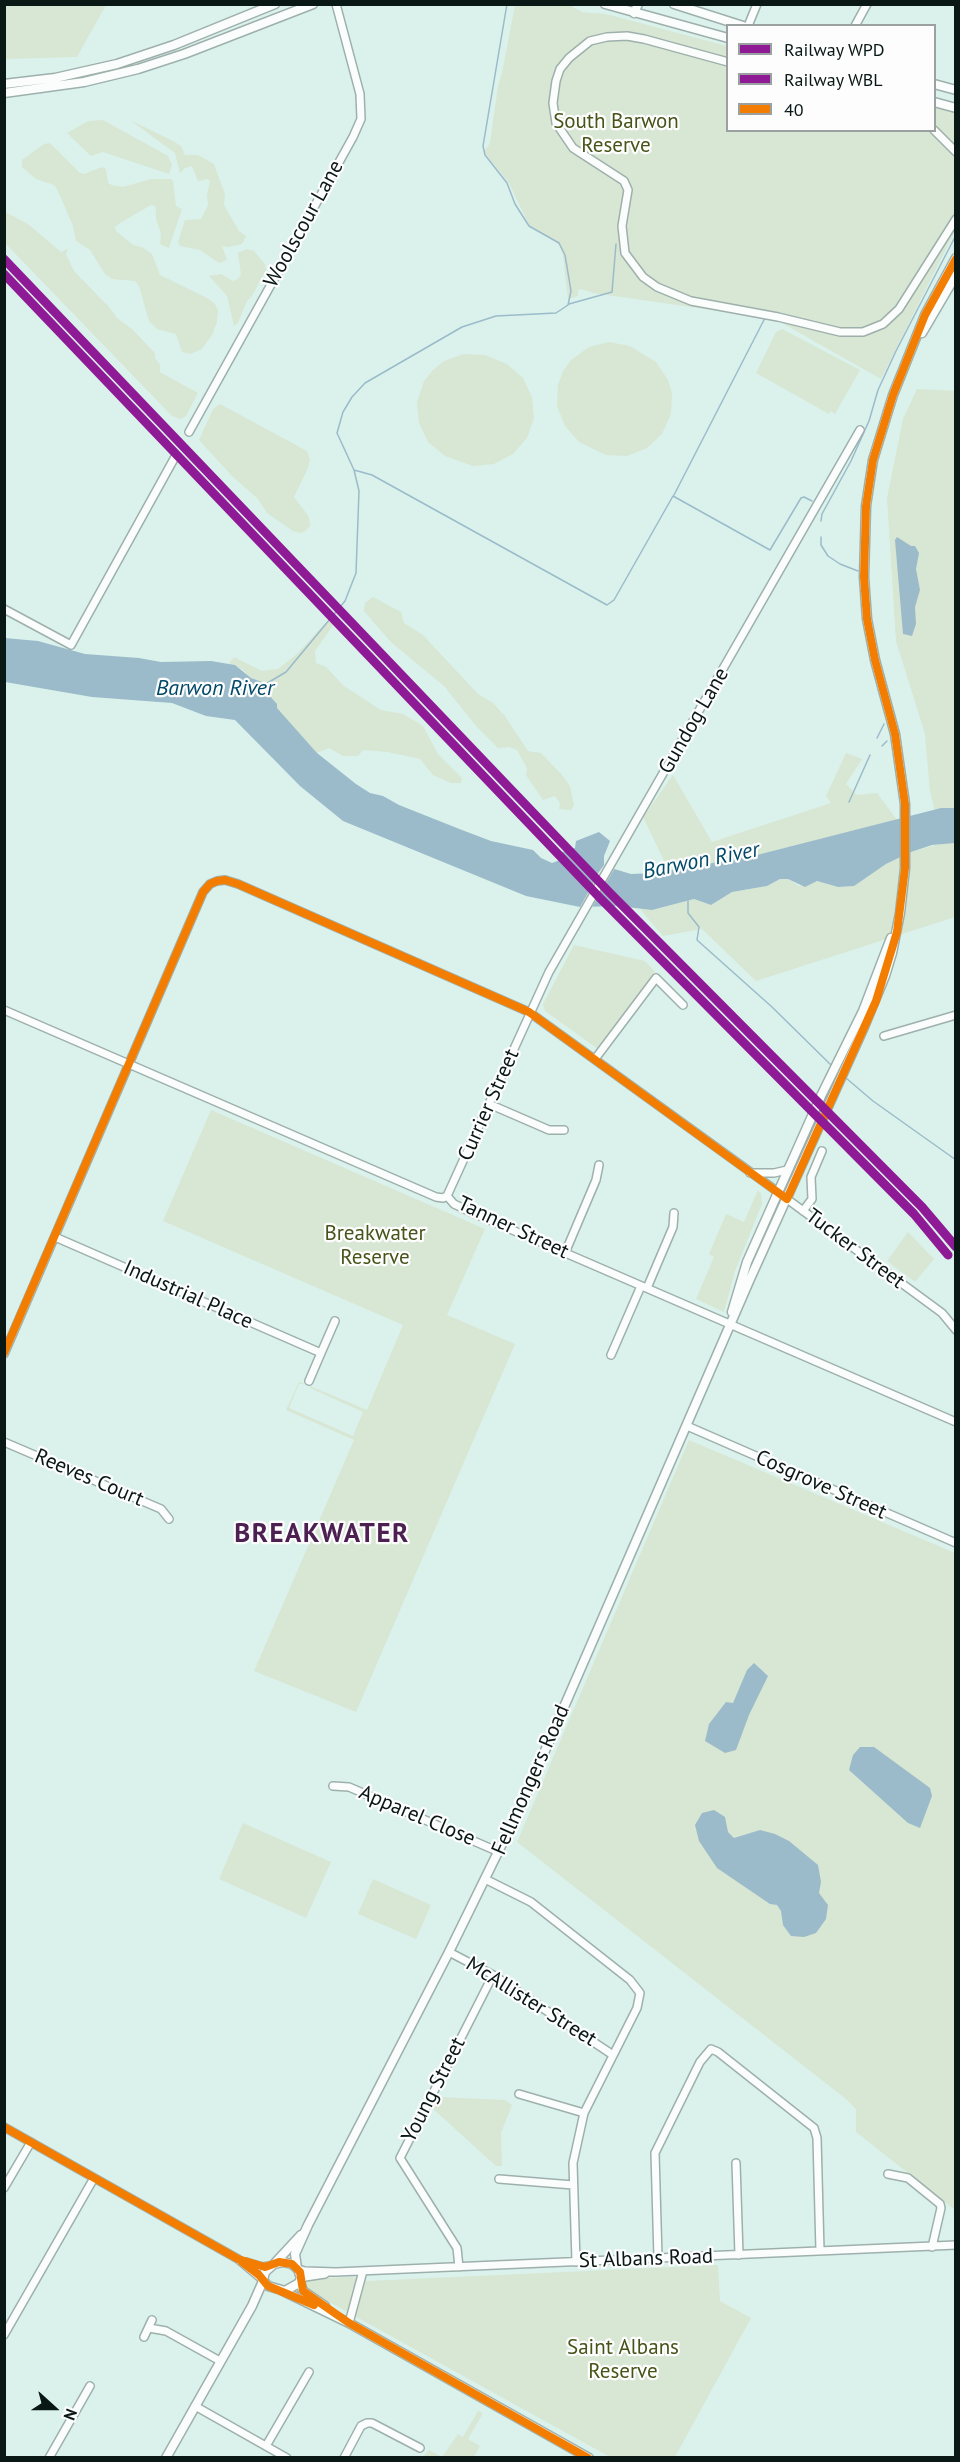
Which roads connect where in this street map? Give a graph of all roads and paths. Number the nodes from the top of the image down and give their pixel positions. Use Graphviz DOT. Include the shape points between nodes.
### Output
graph roads {
  1 [pos="275,4"];
  2 [pos="313,4"];
  3 [pos="336,4"];
  4 [pos="605,4"];
  5 [pos="674,4"];
  6 [pos="757,4"];
  7 [pos="867,4"];
  8 [pos="636,7"];
  9 [pos="739,24"];
  10 [pos="746,24"];
  11 [pos="856,24"];
  12 [pos="726,37"];
  13 [pos="726,61"];
  14 [pos="4,84"];
  15 [pos="936,85"];
  16 [pos="956,90"];
  17 [pos="4,93"];
  18 [pos="936,103"];
  19 [pos="956,108"];
  20 [pos="936,132"];
  21 [pos="956,152"];
  22 [pos="956,219"];
  23 [pos="956,258"];
  24 [pos="956,275"];
  25 [pos="910,354"];
  26 [pos="860,430"];
  27 [pos="189,432"];
  28 [pos="175,457"];
  29 [pos="4,609"];
  30 [pos="903,888"];
  31 [pos="683,1005"];
  32 [pos="4,1010"];
  33 [pos="529,1012"];
  34 [pos="956,1015"];
  35 [pos="884,1036"];
  36 [pos="595,1059"];
  37 [pos="130,1064"];
  38 [pos="489,1104"];
  39 [pos="564,1130"];
  40 [pos="822,1151"];
  41 [pos="599,1165"];
  42 [pos="787,1170"];
  43 [pos="750,1173"];
  44 [pos="778,1192"];
  45 [pos="447,1196"];
  46 [pos="787,1199"];
  47 [pos="804,1210"];
  48 [pos="674,1213"];
  49 [pos="55,1237"];
  50 [pos="565,1253"];
  51 [pos="644,1287"];
  52 [pos="335,1321"];
  53 [pos="730,1324"];
  54 [pos="956,1330"];
  55 [pos="321,1353"];
  56 [pos="4,1354"];
  57 [pos="611,1355"];
  58 [pos="309,1381"];
  59 [pos="956,1422"];
  60 [pos="687,1426"];
  61 [pos="4,1442"];
  62 [pos="169,1519"];
  63 [pos="956,1543"];
  64 [pos="333,1786"];
  65 [pos="499,1852"];
  66 [pos="486,1879"];
  67 [pos="449,1952"];
  68 [pos="493,1975"];
  69 [pos="613,2055"];
  70 [pos="519,2094"];
  71 [pos="584,2113"];
  72 [pos="4,2127"];
  73 [pos="31,2142"];
  74 [pos="736,2163"];
  75 [pos="888,2174"];
  76 [pos="94,2178"];
  77 [pos="499,2179"];
  78 [pos="573,2185"];
  79 [pos="4,2188"];
  80 [pos="308,2225"];
  81 [pos="956,2246"];
  82 [pos="932,2247"];
  83 [pos="820,2251"];
  84 [pos="739,2255"];
  85 [pos="238,2259"];
  86 [pos="658,2259"];
  87 [pos="576,2262"];
  88 [pos="272,2265"];
  89 [pos="459,2267"];
  90 [pos="297,2268"];
  91 [pos="363,2271"];
  92 [pos="336,2272"];
  93 [pos="263,2281"];
  94 [pos="300,2281"];
  95 [pos="279,2290"];
  96 [pos="253,2304"];
  97 [pos="152,2320"];
  98 [pos="350,2323"];
  99 [pos="149,2328"];
  100 [pos="4,2335"];
  101 [pos="144,2337"];
  102 [pos="220,2361"];
  103 [pos="309,2372"];
  104 [pos="90,2386"];
  105 [pos="195,2406"];
  106 [pos="267,2446"];
  107 [pos="420,2448"];
  108 [pos="49,2457"];
  109 [pos="166,2457"];
  110 [pos="287,2457"];
  111 [pos="344,2457"];
  112 [pos="589,2457"];
  1 -- 14 [label="main road" via="117,64"];
  2 -- 17 [label="main road" via="131,71"];
  3 -- 27 [label="street, Woolscour Lane" via="360,94 361,119"];
  4 -- 8 [label="main road"];
  5 -- 9 [label="main road"];
  6 -- 10 [label="street"];
  7 -- 11 [label="street"];
  8 -- 12 [label="main road"];
  13 -- 22 [label="street" via="634,36 607,37 590,41 569,58 556,81 556,123 573,148 624,181 628,189 622,226 625,253 643,277 657,287 691,301 840,332 863,332 886,321 899,309"];
  15 -- 16 [label="main road"];
  18 -- 19 [label="main road"];
  20 -- 21 [label="street"];
  23 -- 25 [label="main road" via="925,315"];
  24 -- 25 [label="main road"];
  25 -- 30 [label="main road" via="892,394 873,460 864,555 869,629 903,783"];
  26 -- 33 [label="street, Gundog Lane"];
  28 -- 29 [label="street" via="71,645"];
  30 -- 42 [label="main road, Fellmongers Road" via="874,987"];
  30 -- 46 [label="main road, Fellmongers Road" via="885,976"];
  31 -- 36 [label="street" via="656,978"];
  32 -- 37 [label="street, Tanner Street"];
  33 -- 36 [label="street, Tucker Street"];
  33 -- 37 [label="street, Tucker Street" via="238,884 217,881 203,892"];
  33 -- 38 [label="street, Currier Street"];
  34 -- 35 [label="street"];
  36 -- 43 [label="street, Tucker Street"];
  37 -- 45 [label="street, Tanner Street" via="436,1197"];
  37 -- 49 [label="street"];
  38 -- 39 [label="street" via="549,1130"];
  38 -- 45 [label="street, Currier Street"];
  40 -- 47 [label="street" via="811,1177 812,1198"];
  41 -- 50 [label="street"];
  42 -- 43 [label="street"];
  42 -- 44 [label="main road, Fellmongers Road"];
  43 -- 44 [label="street, Tucker Street"];
  44 -- 46 [label="main road, Tucker Street"];
  44 -- 53 [label="main road, Fellmongers Road" via="747,1262"];
  45 -- 50 [label="street, Tanner Street" via="459,1207"];
  46 -- 47 [label="street, Tucker Street"];
  46 -- 53 [label="main road, Fellmongers Road"];
  47 -- 54 [label="street, Tucker Street" via="942,1313"];
  48 -- 51 [label="street" via="673,1227"];
  49 -- 55 [label="street, Industrial Place"];
  49 -- 56 [label="street"];
  50 -- 51 [label="street, Tanner Street"];
  51 -- 53 [label="street, Tanner Street"];
  51 -- 57 [label="street"];
  52 -- 55 [label="street"];
  53 -- 59 [label="street, Tanner Street"];
  53 -- 60 [label="main road, Fellmongers Road"];
  55 -- 58 [label="street"];
  60 -- 63 [label="street, Cosgrove Street"];
  60 -- 65 [label="main road, Fellmongers Road"];
  61 -- 62 [label="street, Reeves Court" via="161,1509"];
  64 -- 65 [label="street, Apparel Close" via="349,1787"];
  65 -- 66 [label="main road, Fellmongers Road"];
  66 -- 67 [label="main road, Fellmongers Road"];
  66 -- 69 [label="street" via="531,1902 638,1987 639,2003"];
  67 -- 68 [label="street, McAllister Street"];
  67 -- 80 [label="main road, Fellmongers Road"];
  68 -- 69 [label="street, McAllister Street"];
  68 -- 89 [label="street, Young Street" via="400,2158 457,2248"];
  69 -- 71 [label="street"];
  70 -- 71 [label="street"];
  71 -- 78 [label="street" via="573,2163"];
  72 -- 73 [label="street"];
  73 -- 76 [label="street"];
  73 -- 79 [label="street"];
  74 -- 84 [label="street"];
  75 -- 82 [label="street" via="908,2178 940,2204"];
  76 -- 85 [label="street"];
  76 -- 100 [label="street"];
  77 -- 78 [label="street"];
  78 -- 87 [label="street"];
  80 -- 88 [label="main road, Fellmongers Road"];
  80 -- 90 [label="main road, Fellmongers Road" via="295,2254"];
  81 -- 82 [label="street, St Albans Road"];
  82 -- 83 [label="street, St Albans Road"];
  83 -- 84 [label="street, St Albans Road"];
  83 -- 86 [label="street" via="814,2128 711,2049 700,2062 655,2153"];
  84 -- 86 [label="street, St Albans Road"];
  85 -- 88 [label="street"];
  85 -- 93 [label="street"];
  86 -- 87 [label="street, St Albans Road"];
  87 -- 89 [label="street, St Albans Road"];
  88 -- 90 [label="main road" via="286,2262"];
  88 -- 93 [label="main road"];
  89 -- 91 [label="street, St Albans Road"];
  90 -- 92 [label="street, St Albans Road"];
  90 -- 94 [label="main road"];
  91 -- 92 [label="street, St Albans Road"];
  91 -- 98 [label="street"];
  92 -- 94 [label="street, St Albans Road"];
  93 -- 95 [label="main road"];
  93 -- 96 [label="main road"];
  94 -- 95 [label="main road" via="292,2289"];
  94 -- 98 [label="main road" via="303,2291"];
  95 -- 96 [label="main road" via="267,2291"];
  95 -- 98 [label="main road"];
  96 -- 102 [label="main road"];
  97 -- 99 [label="street"];
  98 -- 112 [label="main road"];
  99 -- 101 [label="street"];
  99 -- 102 [label="street" via="166,2331"];
  102 -- 105 [label="main road"];
  103 -- 106 [label="street"];
  104 -- 108 [label="street"];
  105 -- 106 [label="street"];
  105 -- 109 [label="main road"];
  106 -- 110 [label="street"];
  107 -- 111 [label="street" via="368,2423 361,2426"];
}
